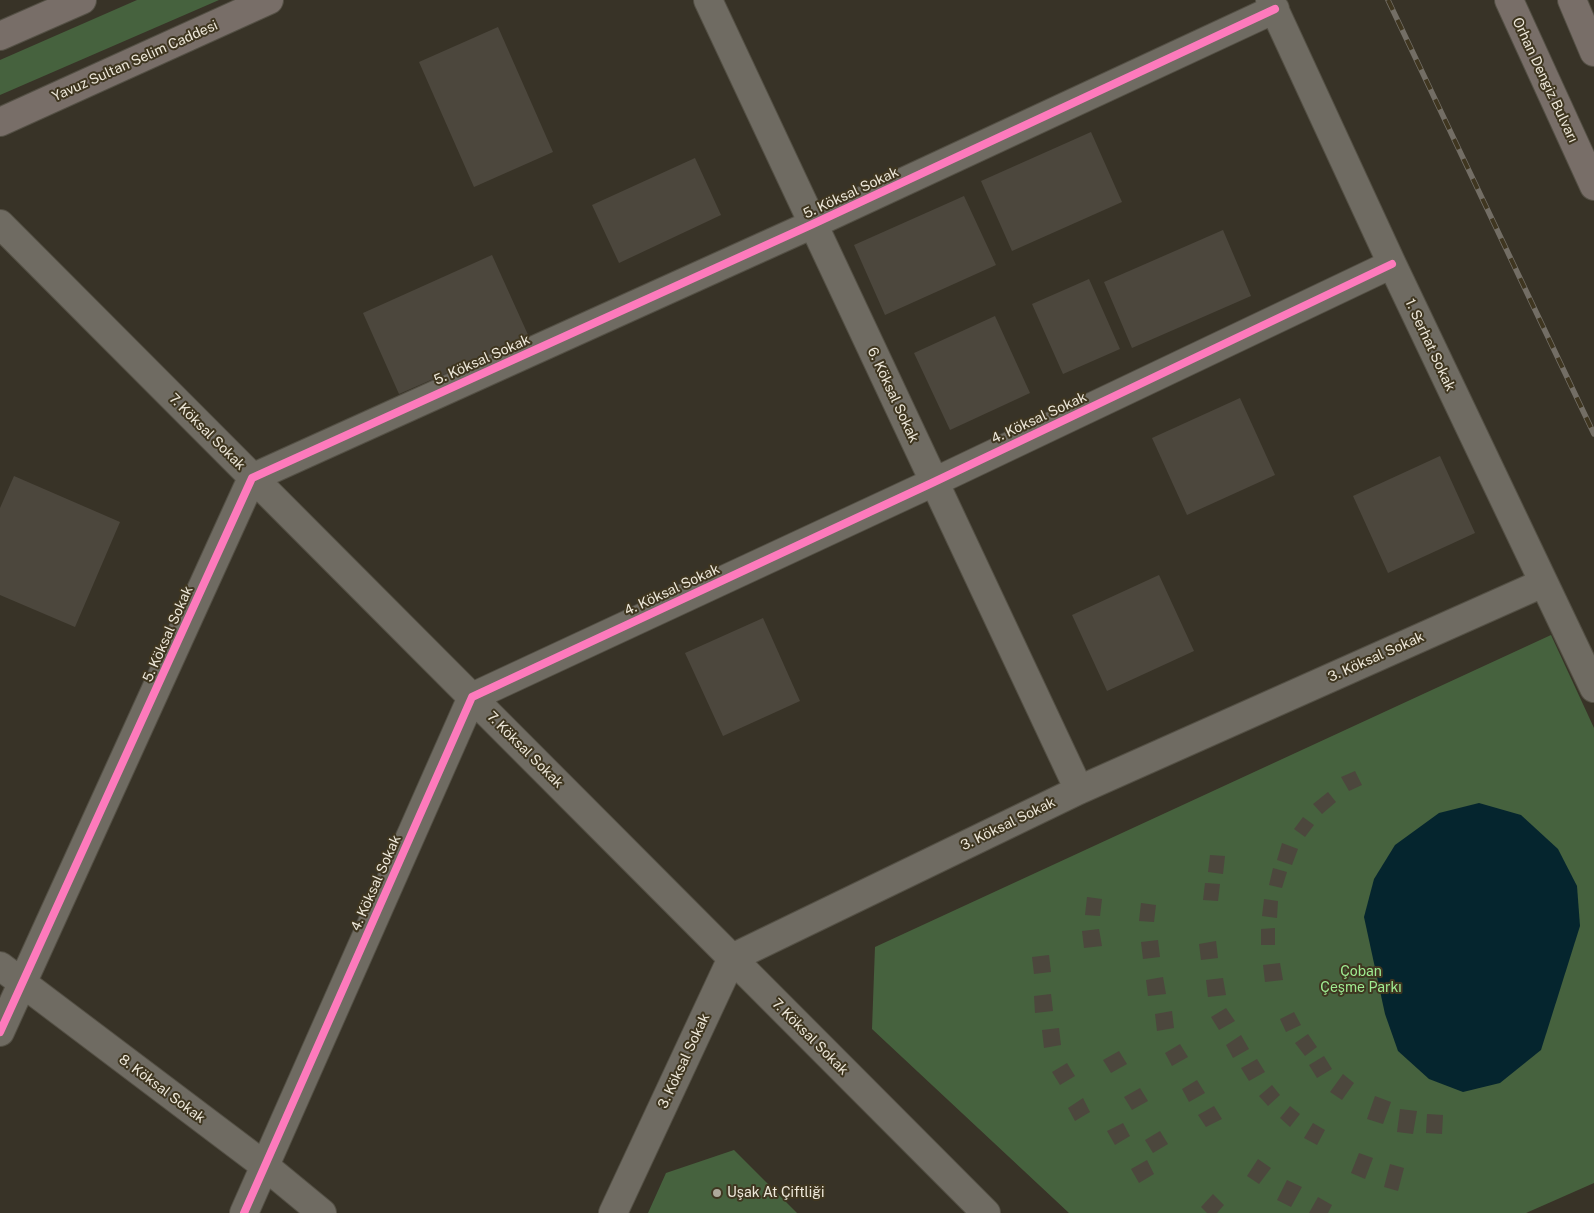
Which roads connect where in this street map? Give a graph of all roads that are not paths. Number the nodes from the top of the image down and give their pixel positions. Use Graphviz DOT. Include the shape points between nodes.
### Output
graph roads {
  1 [pos="269,0"];
  2 [pos="708,0"];
  3 [pos="1509,0"];
  4 [pos="1572,0"];
  5 [pos="66,4"];
  6 [pos="1273,4"];
  7 [pos="0,36"];
  8 [pos="1594,52"];
  9 [pos="0,122"];
  10 [pos="1594,186"];
  11 [pos="0,224"];
  12 [pos="813,224"];
  13 [pos="1392,264"];
  14 [pos="252,478"];
  15 [pos="934,482"];
  16 [pos="1543,583"];
  17 [pos="1594,688"];
  18 [pos="472,697"];
  19 [pos="1079,790"];
  20 [pos="732,958"];
  21 [pos="0,966"];
  22 [pos="23,983"];
  23 [pos="0,1032"];
  24 [pos="265,1166"];
  25 [pos="244,1213"];
  26 [pos="322,1213"];
  27 [pos="613,1213"];
  28 [pos="986,1213"];
  1 -- 9 [label="main road, Yavuz Sultan Selim Caddesi"];
  2 -- 12 [label="street, 6. Köksal Sokak"];
  3 -- 10 [label="main road, Orhan Dengiz Bulvarı"];
  4 -- 8 [label="main road"];
  5 -- 7 [label="main road"];
  6 -- 12 [label="street, 5. Köksal Sokak"];
  6 -- 13 [label="street, 1. Serhat Sokak"];
  11 -- 14 [label="street, 7. Köksal Sokak"];
  12 -- 14 [label="street, 5. Köksal Sokak"];
  12 -- 15 [label="street, 6. Köksal Sokak"];
  13 -- 15 [label="street, 4. Köksal Sokak"];
  13 -- 16 [label="street, 1. Serhat Sokak"];
  14 -- 18 [label="street, 7. Köksal Sokak"];
  14 -- 22 [label="street, 5. Köksal Sokak"];
  15 -- 18 [label="street, 4. Köksal Sokak"];
  15 -- 19 [label="street, 6. Köksal Sokak"];
  16 -- 17 [label="street, 1. Serhat Sokak"];
  16 -- 19 [label="street, 3. Köksal Sokak"];
  18 -- 20 [label="street, 7. Köksal Sokak"];
  18 -- 24 [label="street, 4. Köksal Sokak"];
  19 -- 20 [label="street, 3. Köksal Sokak"];
  20 -- 27 [label="street, 3. Köksal Sokak"];
  20 -- 28 [label="street, 7. Köksal Sokak"];
  21 -- 22 [label="street, 8. Köksal Sokak"];
  22 -- 23 [label="street, 5. Köksal Sokak"];
  22 -- 24 [label="street, 8. Köksal Sokak"];
  24 -- 25 [label="street, 4. Köksal Sokak"];
  24 -- 26 [label="street, 8. Köksal Sokak"];
}
